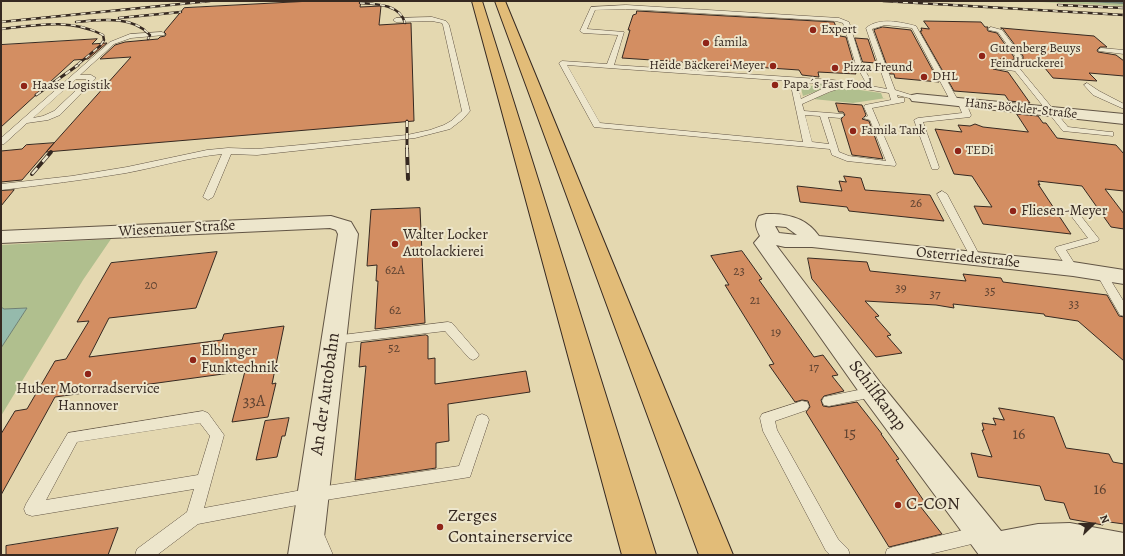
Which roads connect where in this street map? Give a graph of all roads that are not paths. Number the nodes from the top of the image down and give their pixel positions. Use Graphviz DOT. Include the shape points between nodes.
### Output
graph roads {
  1 [pos="476,1"];
  2 [pos="500,1"];
  3 [pos="396,20"];
  4 [pos="991,29"];
  5 [pos="162,34"];
  6 [pos="1101,50"];
  7 [pos="1124,52"];
  8 [pos="610,66"];
  9 [pos="996,67"];
  10 [pos="1017,69"];
  11 [pos="74,78"];
  12 [pos="792,79"];
  13 [pos="854,85"];
  14 [pos="1087,85"];
  15 [pos="868,87"];
  16 [pos="892,92"];
  17 [pos="917,98"];
  18 [pos="895,101"];
  19 [pos="958,102"];
  20 [pos="798,103"];
  21 [pos="1124,107"];
  22 [pos="1050,111"];
  23 [pos="801,113"];
  24 [pos="823,114"];
  25 [pos="840,116"];
  26 [pos="1124,119"];
  27 [pos="26,121"];
  28 [pos="1110,134"];
  29 [pos="1,142"];
  30 [pos="808,145"];
  31 [pos="834,147"];
  32 [pos="228,151"];
  33 [pos="935,167"];
  34 [pos="1,187"];
  35 [pos="942,194"];
  36 [pos="208,197"];
  37 [pos="1074,213"];
  38 [pos="348,234"];
  39 [pos="1,237"];
  40 [pos="771,237"];
  41 [pos="976,258"];
  42 [pos="1073,269"];
  43 [pos="1101,273"];
  44 [pos="1124,277"];
  45 [pos="1124,312"];
  46 [pos="334,340"];
  47 [pos="473,355"];
  48 [pos="873,392"];
  49 [pos="829,401"];
  50 [pos="802,406"];
  51 [pos="482,420"];
  52 [pos="204,481"];
  53 [pos="313,495"];
  54 [pos="194,517"];
  55 [pos="309,523"];
  56 [pos="992,546"];
  57 [pos="1124,549"];
  58 [pos="143,555"];
  59 [pos="305,555"];
  60 [pos="325,555"];
  61 [pos="639,555"];
  62 [pos="716,555"];
  63 [pos="842,555"];
  64 [pos="893,555"];
  1 -- 61 [label="highway"];
  2 -- 62 [label="highway"];
  3 -- 32 [label="lane" via="432,19 446,25 466,111 460,120 449,126 407,137 257,152"];
  4 -- 10 [label="lane" via="1000,31 1019,57"];
  5 -- 11 [label="lane" via="138,35 117,40"];
  6 -- 7 [label="lane"];
  8 -- 12 [label="lane"];
  8 -- 15 [label="lane" via="622,33 583,31 593,8 626,7 837,19 846,22"];
  8 -- 30 [label="lane" via="562,63 597,125"];
  9 -- 10 [label="lane"];
  10 -- 22 [label="lane"];
  11 -- 27 [label="lane"];
  11 -- 27 [label="lane" via="93,78 57,113"];
  12 -- 13 [label="lane"];
  12 -- 20 [label="lane"];
  13 -- 15 [label="lane"];
  13 -- 20 [label="lane" via="827,90"];
  14 -- 21 [label="lane" via="1096,93"];
  15 -- 16 [label="lane"];
  16 -- 17 [label="lane"];
  16 -- 18 [label="lane"];
  16 -- 19 [label="lane" via="869,28 875,25 903,25 914,28"];
  17 -- 18 [label="lane"];
  17 -- 19 [label="street, Hans-Böckler-Straße"];
  18 -- 31 [label="lane" via="868,107 870,118 892,164 846,158 836,153"];
  19 -- 22 [label="street, Hans-Böckler-Straße"];
  19 -- 33 [label="lane" via="967,115 918,120"];
  20 -- 23 [label="lane"];
  22 -- 26 [label="street, Hans-Böckler-Straße"];
  22 -- 28 [label="lane" via="1066,129"];
  23 -- 24 [label="lane"];
  23 -- 30 [label="lane"];
  24 -- 25 [label="lane"];
  24 -- 31 [label="lane"];
  27 -- 29 [label="lane"];
  30 -- 31 [label="lane"];
  32 -- 34 [label="lane" via="127,170"];
  32 -- 36 [label="lane"];
  35 -- 41 [label="lane"];
  37 -- 42 [label="lane" via="1094,239 1060,249"];
  38 -- 39 [label="street, Wiesenauer Straße" via="344,226 331,222"];
  38 -- 46 [label="street, An der Autobahn"];
  40 -- 41 [label="street, Osterriedestraße" via="767,232 766,220 788,220 809,234 812,241"];
  40 -- 48 [label="street, Schilfkamp" via="764,243"];
  41 -- 42 [label="street, Osterriedestraße"];
  42 -- 43 [label="street, Osterriedestraße"];
  43 -- 44 [label="street, Osterriedestraße"];
  43 -- 45 [label="lane"];
  46 -- 47 [label="lane" via="448,326"];
  46 -- 53 [label="street, An der Autobahn"];
  48 -- 49 [label="lane"];
  48 -- 56 [label="street, Schilfkamp"];
  50 -- 63 [label="lane" via="767,418 770,431 832,545"];
  51 -- 53 [label="lane" via="465,472"];
  52 -- 52 [label="lane" via="86,500 32,509 73,437 203,417 217,435"];
  52 -- 54 [label="lane"];
  53 -- 54 [label="lane"];
  53 -- 55 [label="street, An der Autobahn"];
  54 -- 58 [label="lane"];
  55 -- 59 [label="street, An der Autobahn"];
  55 -- 60 [label="lane"];
  56 -- 57 [label="street" via="1070,539"];
  56 -- 64 [label="lane"];
}
